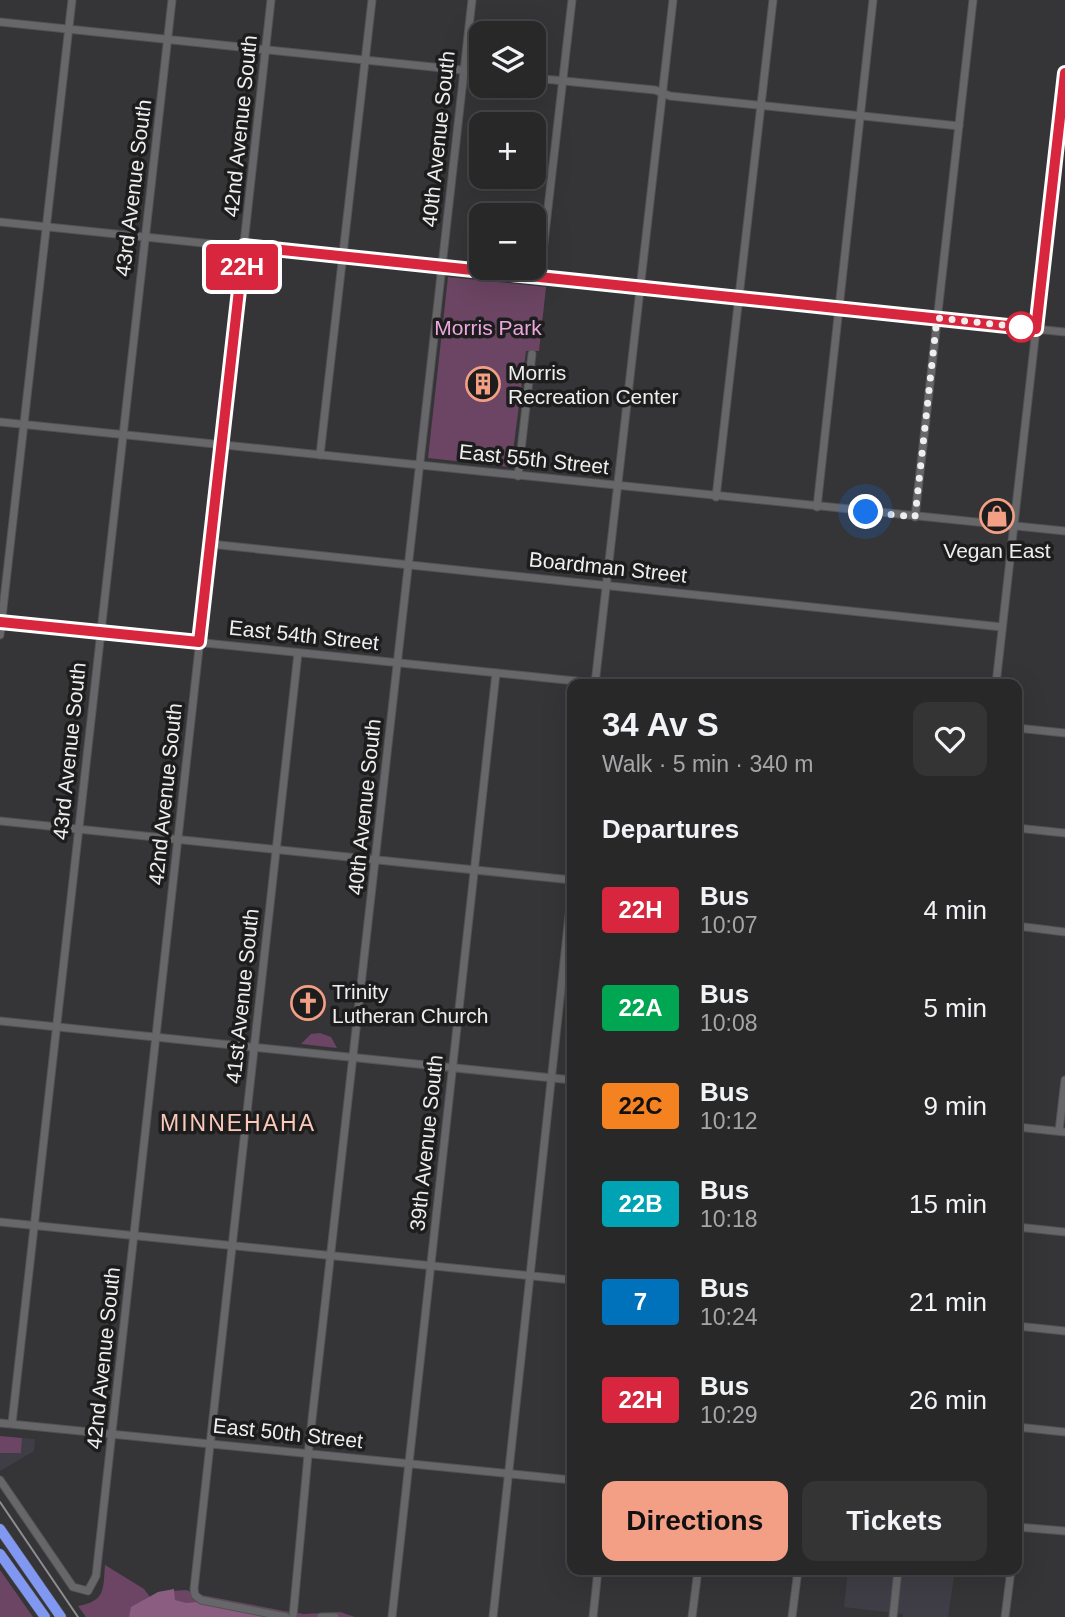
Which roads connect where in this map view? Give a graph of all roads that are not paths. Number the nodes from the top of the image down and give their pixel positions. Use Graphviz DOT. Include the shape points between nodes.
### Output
graph roads {
  1 [pos="72,0"];
  2 [pos="172,0"];
  3 [pos="271,0"];
  4 [pos="372,0"];
  5 [pos="472,0"];
  6 [pos="572,0"];
  7 [pos="673,0"];
  8 [pos="773,0"];
  9 [pos="873,0"];
  10 [pos="973,0"];
  11 [pos="0,22"];
  12 [pos="68,29"];
  13 [pos="168,39"];
  14 [pos="266,49"];
  15 [pos="365,60"];
  16 [pos="463,70"];
  17 [pos="469,71"];
  18 [pos="1065,72"];
  19 [pos="546,79"];
  20 [pos="562,80"];
  21 [pos="662,93"];
  22 [pos="761,106"];
  23 [pos="860,116"];
  24 [pos="959,126"];
  25 [pos="0,222"];
  26 [pos="546,223"];
  27 [pos="46,226"];
  28 [pos="145,236"];
  29 [pos="244,246"];
  30 [pos="343,257"];
  31 [pos="442,267"];
  32 [pos="469,270"];
  33 [pos="546,278"];
  34 [pos="639,288"];
  35 [pos="739,298"];
  36 [pos="838,309"];
  37 [pos="937,318"];
  38 [pos="1036,329"];
  39 [pos="1065,332"];
  40 [pos="532,354"];
  41 [pos="0,422"];
  42 [pos="24,424"];
  43 [pos="122,434"];
  44 [pos="221,444"];
  45 [pos="320,455"];
  46 [pos="419,465"];
  47 [pos="518,475"];
  48 [pos="618,486"];
  49 [pos="716,497"];
  50 [pos="817,507"];
  51 [pos="915,517"];
  52 [pos="1013,527"];
  53 [pos="1065,531"];
  54 [pos="211,544"];
  55 [pos="408,563"];
  56 [pos="606,584"];
  57 [pos="1,622"];
  58 [pos="1002,627"];
  59 [pos="100,632"];
  60 [pos="0,635"];
  61 [pos="199,642"];
  62 [pos="298,653"];
  63 [pos="397,663"];
  64 [pos="496,673"];
  65 [pos="596,679"];
  66 [pos="997,679"];
  67 [pos="567,681"];
  68 [pos="1022,729"];
  69 [pos="1065,733"];
  70 [pos="0,821"];
  71 [pos="1022,829"];
  72 [pos="78,830"];
  73 [pos="1065,833"];
  74 [pos="177,840"];
  75 [pos="276,850"];
  76 [pos="375,860"];
  77 [pos="474,870"];
  78 [pos="567,879"];
  79 [pos="1022,927"];
  80 [pos="1065,932"];
  81 [pos="567,933"];
  82 [pos="0,1021"];
  83 [pos="56,1027"];
  84 [pos="155,1037"];
  85 [pos="255,1047"];
  86 [pos="354,1057"];
  87 [pos="452,1068"];
  88 [pos="551,1078"];
  89 [pos="567,1080"];
  90 [pos="1065,1080"];
  91 [pos="1022,1128"];
  92 [pos="1062,1132"];
  93 [pos="0,1222"];
  94 [pos="34,1225"];
  95 [pos="1022,1228"];
  96 [pos="1065,1232"];
  97 [pos="134,1235"];
  98 [pos="232,1245"];
  99 [pos="331,1255"];
  100 [pos="430,1266"];
  101 [pos="529,1276"];
  102 [pos="567,1280"];
  103 [pos="1022,1327"];
  104 [pos="1065,1331"];
  105 [pos="0,1423"];
  106 [pos="12,1423"];
  107 [pos="1022,1428"];
  108 [pos="1065,1432"];
  109 [pos="112,1433"];
  110 [pos="209,1443"];
  111 [pos="309,1453"];
  112 [pos="408,1463"];
  113 [pos="508,1474"];
  114 [pos="0,1480"];
  115 [pos="567,1480"];
  116 [pos="1022,1527"];
  117 [pos="0,1529"];
  118 [pos="1065,1531"];
  119 [pos="0,1554"];
  120 [pos="597,1575"];
  121 [pos="697,1575"];
  122 [pos="797,1575"];
  123 [pos="897,1575"];
  124 [pos="1010,1575"];
  125 [pos="46,1617"];
  126 [pos="61,1617"];
  127 [pos="286,1617"];
  128 [pos="293,1617"];
  129 [pos="321,1617"];
  130 [pos="335,1617"];
  131 [pos="392,1617"];
  132 [pos="492,1617"];
  133 [pos="593,1617"];
  134 [pos="692,1617"];
  135 [pos="792,1617"];
  136 [pos="893,1617"];
  137 [pos="1005,1617"];
  1 -- 12 [label="street"];
  2 -- 13 [label="street, 43rd Avenue South"];
  3 -- 14 [label="street, 42nd Avenue South"];
  4 -- 15 [label="street"];
  5 -- 16 [label="street, 40th Avenue South"];
  6 -- 20 [label="street"];
  7 -- 21 [label="street"];
  8 -- 22 [label="street"];
  9 -- 23 [label="street"];
  10 -- 24 [label="street"];
  11 -- 12 [label="street"];
  12 -- 13 [label="street"];
  12 -- 27 [label="street"];
  13 -- 14 [label="street"];
  13 -- 28 [label="street, 43rd Avenue South"];
  14 -- 15 [label="street"];
  14 -- 29 [label="street, 42nd Avenue South"];
  15 -- 16 [label="street"];
  15 -- 30 [label="street"];
  16 -- 17 [label="street"];
  16 -- 31 [label="street, 40th Avenue South"];
  18 -- 38 [label="street"];
  19 -- 20 [label="street"];
  20 -- 21 [label="street"];
  20 -- 26 [label="street"];
  21 -- 22 [label="street"];
  21 -- 34 [label="street"];
  22 -- 23 [label="street"];
  22 -- 35 [label="street"];
  23 -- 24 [label="street"];
  23 -- 36 [label="street"];
  24 -- 37 [label="street"];
  25 -- 27 [label="street"];
  27 -- 28 [label="street"];
  27 -- 42 [label="street"];
  28 -- 29 [label="street"];
  28 -- 43 [label="street, 43rd Avenue South"];
  29 -- 30 [label="street"];
  29 -- 44 [label="street, 42nd Avenue South"];
  30 -- 31 [label="street"];
  30 -- 45 [label="street"];
  31 -- 32 [label="street"];
  31 -- 46 [label="street, 40th Avenue South"];
  33 -- 34 [label="street"];
  34 -- 35 [label="street"];
  34 -- 48 [label="street"];
  35 -- 36 [label="street"];
  35 -- 49 [label="street"];
  36 -- 37 [label="street"];
  36 -- 50 [label="street"];
  37 -- 38 [label="street"];
  37 -- 51 [label="street"];
  38 -- 39 [label="street"];
  38 -- 52 [label="street"];
  40 -- 47 [label="street"];
  41 -- 42 [label="street, East 55th Street"];
  42 -- 43 [label="street, East 55th Street"];
  42 -- 57 [label="street"];
  43 -- 44 [label="street, East 55th Street"];
  43 -- 59 [label="street, 43rd Avenue South"];
  44 -- 45 [label="street, East 55th Street"];
  44 -- 54 [label="street, 42nd Avenue South"];
  45 -- 46 [label="street, East 55th Street"];
  46 -- 47 [label="street, East 55th Street"];
  46 -- 55 [label="street, 40th Avenue South"];
  47 -- 48 [label="street, East 55th Street"];
  48 -- 49 [label="street, East 55th Street"];
  48 -- 56 [label="street"];
  49 -- 50 [label="street, East 55th Street"];
  50 -- 51 [label="street, East 55th Street"];
  51 -- 52 [label="street, East 55th Street"];
  52 -- 53 [label="street, East 55th Street"];
  52 -- 58 [label="street"];
  54 -- 55 [label="street, Boardman Street"];
  54 -- 61 [label="street, 42nd Avenue South"];
  55 -- 56 [label="street, Boardman Street"];
  55 -- 63 [label="street, 40th Avenue South"];
  56 -- 58 [label="street, Boardman Street"];
  56 -- 65 [label="street"];
  57 -- 59 [label="street, East 54th Street"];
  57 -- 60 [label="street"];
  58 -- 66 [label="street"];
  59 -- 61 [label="street, East 54th Street"];
  59 -- 72 [label="street, 43rd Avenue South"];
  61 -- 62 [label="street, East 54th Street"];
  61 -- 74 [label="street, 42nd Avenue South"];
  62 -- 63 [label="street, East 54th Street"];
  62 -- 75 [label="street, 41st Avenue South"];
  63 -- 64 [label="street, East 54th Street"];
  63 -- 76 [label="street, 40th Avenue South"];
  64 -- 67 [label="street, East 54th Street"];
  64 -- 77 [label="street, 39th Avenue South"];
  68 -- 69 [label="street"];
  70 -- 72 [label="street"];
  71 -- 73 [label="street"];
  72 -- 74 [label="street"];
  72 -- 83 [label="street, 43rd Avenue South"];
  74 -- 75 [label="street"];
  74 -- 84 [label="street, 42nd Avenue South"];
  75 -- 76 [label="street"];
  75 -- 85 [label="street, 41st Avenue South"];
  76 -- 77 [label="street"];
  76 -- 86 [label="street, 40th Avenue South"];
  77 -- 78 [label="street"];
  77 -- 87 [label="street, 39th Avenue South"];
  79 -- 80 [label="street"];
  81 -- 88 [label="street"];
  82 -- 83 [label="street"];
  83 -- 84 [label="street"];
  83 -- 94 [label="street, 43rd Avenue South"];
  84 -- 85 [label="street"];
  84 -- 97 [label="street, 42nd Avenue South"];
  85 -- 86 [label="street"];
  85 -- 98 [label="street, 41st Avenue South"];
  86 -- 87 [label="street"];
  86 -- 99 [label="street, 40th Avenue South"];
  87 -- 88 [label="street"];
  87 -- 100 [label="street, 39th Avenue South"];
  88 -- 89 [label="street"];
  88 -- 101 [label="street"];
  90 -- 92 [label="street"];
  91 -- 92 [label="street"];
  93 -- 94 [label="street"];
  94 -- 97 [label="street"];
  94 -- 106 [label="street, 43rd Avenue South"];
  95 -- 96 [label="street"];
  97 -- 98 [label="street"];
  97 -- 109 [label="street, 42nd Avenue South"];
  98 -- 99 [label="street"];
  98 -- 110 [label="street, 41st Avenue South"];
  99 -- 100 [label="street"];
  99 -- 111 [label="street, 40th Avenue South"];
  100 -- 101 [label="street"];
  100 -- 112 [label="street, 39th Avenue South"];
  101 -- 102 [label="street"];
  101 -- 113 [label="street"];
  103 -- 104 [label="street"];
  105 -- 106 [label="street, East 50th Street"];
  106 -- 109 [label="street, East 50th Street"];
  107 -- 108 [label="street"];
  109 -- 110 [label="street, East 50th Street"];
  109 -- 114 [label="street, 42nd Avenue South" via="96,1576 88,1591 73,1587"];
  110 -- 111 [label="street, East 50th Street"];
  110 -- 127 [label="street, 41st Avenue South" via="195,1593 201,1600"];
  111 -- 112 [label="street, East 50th Street"];
  111 -- 128 [label="street, 40th Avenue South"];
  112 -- 113 [label="street, East 50th Street"];
  112 -- 131 [label="street, 39th Avenue South"];
  113 -- 115 [label="street, East 50th Street"];
  113 -- 132 [label="street"];
  116 -- 118 [label="street"];
  117 -- 126 [label="highway"];
  119 -- 125 [label="highway"];
  120 -- 133 [label="street"];
  121 -- 134 [label="street"];
  122 -- 135 [label="street"];
  123 -- 136 [label="street"];
  124 -- 137 [label="street"];
  129 -- 130 [label="street"];
}
